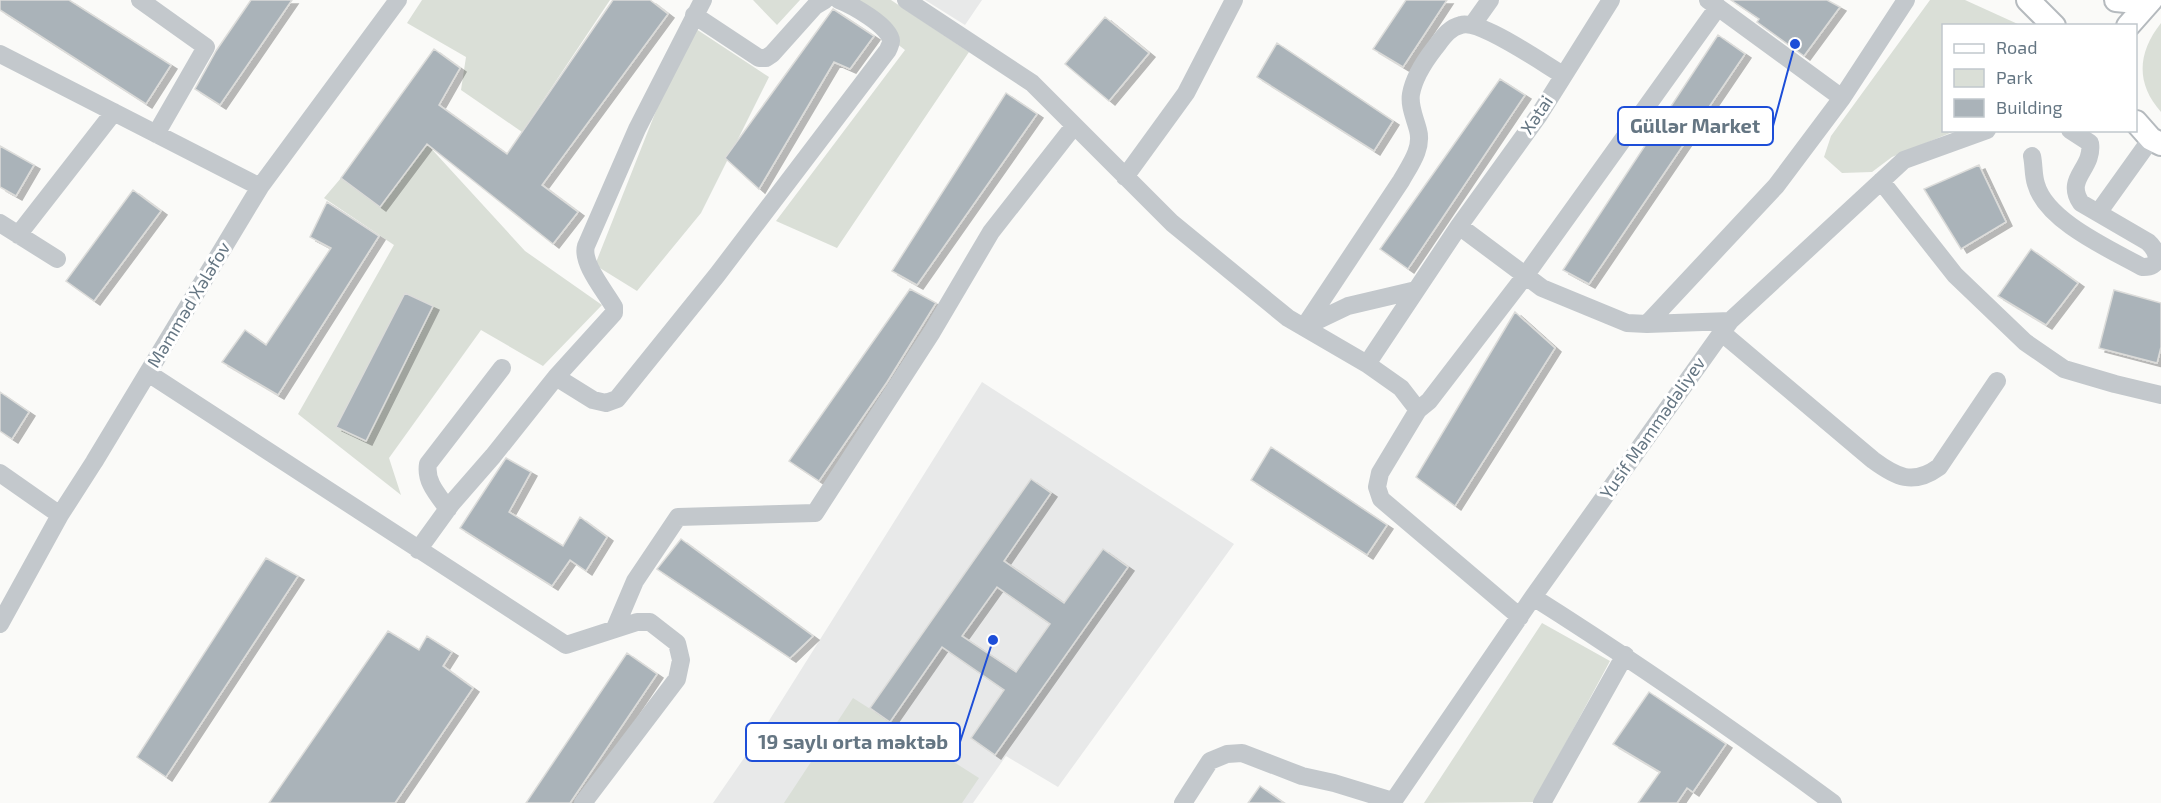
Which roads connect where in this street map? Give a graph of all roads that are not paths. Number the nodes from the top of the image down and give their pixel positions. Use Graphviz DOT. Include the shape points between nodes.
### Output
graph roads {
  1 [pos="140,0"];
  2 [pos="398,0"];
  3 [pos="825,0"];
  4 [pos="839,0"];
  5 [pos="906,0"];
  6 [pos="1233,0"];
  7 [pos="1490,0"];
  8 [pos="1611,0"];
  9 [pos="1906,0"];
  10 [pos="2028,0"];
  11 [pos="2116,0"];
  12 [pos="2149,1"];
  13 [pos="1713,4"];
  14 [pos="699,7"];
  15 [pos="1473,24"];
  16 [pos="2052,24"];
  17 [pos="2130,24"];
  18 [pos="0,54"];
  19 [pos="1563,75"];
  20 [pos="1842,98"];
  21 [pos="114,112"];
  22 [pos="2137,123"];
  23 [pos="1074,126"];
  24 [pos="1981,132"];
  25 [pos="2073,132"];
  26 [pos="156,134"];
  27 [pos="2158,146"];
  28 [pos="2032,156"];
  29 [pos="1125,177"];
  30 [pos="1881,181"];
  31 [pos="260,187"];
  32 [pos="2098,213"];
  33 [pos="0,223"];
  34 [pos="1459,226"];
  35 [pos="18,235"];
  36 [pos="57,259"];
  37 [pos="1525,276"];
  38 [pos="1416,290"];
  39 [pos="1647,324"];
  40 [pos="1304,327"];
  41 [pos="1726,327"];
  42 [pos="1367,364"];
  43 [pos="502,368"];
  44 [pos="148,373"];
  45 [pos="556,377"];
  46 [pos="1997,381"];
  47 [pos="2161,395"];
  48 [pos="1418,410"];
  49 [pos="0,473"];
  50 [pos="447,509"];
  51 [pos="60,515"];
  52 [pos="418,550"];
  53 [pos="1533,597"];
  54 [pos="1520,617"];
  55 [pos="0,624"];
  56 [pos="615,628"];
  57 [pos="1625,655"];
  58 [pos="1392,802"];
  59 [pos="583,803"];
  60 [pos="1183,803"];
  61 [pos="1542,803"];
  62 [pos="1833,803"];
  1 -- 26 [label="street" via="206,47"];
  2 -- 31 [label="street, Məmməd Xələfov"];
  3 -- 14 [label="street" via="766,58 759,58"];
  4 -- 45 [label="street" via="856,6 888,32 888,50 617,399 606,403 593,400"];
  5 -- 23 [label="street" via="1032,83"];
  6 -- 29 [label="street" via="1186,93"];
  7 -- 15 [label="street"];
  8 -- 19 [label="street, Xətai"];
  9 -- 20 [label="street"];
  10 -- 16 [label="main road"];
  11 -- 12 [label="main road"];
  12 -- 17 [label="main road"];
  13 -- 20 [label="street"];
  13 -- 37 [label="street"];
  14 -- 45 [label="street" via="637,129 584,253 586,265 614,307 614,314"];
  15 -- 19 [label="street"];
  15 -- 40 [label="street" via="1448,31 1422,65 1411,94 1419,142 1413,160"];
  18 -- 21 [label="street"];
  19 -- 34 [label="street, Xətai"];
  20 -- 39 [label="street" via="1776,186"];
  21 -- 26 [label="street"];
  21 -- 35 [label="street"];
  22 -- 27 [label="main road"];
  23 -- 29 [label="street"];
  23 -- 56 [label="street" via="992,232 815,513 678,517 635,581"];
  24 -- 30 [label="street, Yusif Məmmədəliyev" via="1904,160"];
  25 -- 32 [label="street" via="2090,143 2091,148 2091,156 2075,184 2075,194 2082,204"];
  26 -- 31 [label="street"];
  27 -- 32 [label="street"];
  28 -- 32 [label="street" via="2036,185 2067,225 2142,267 2156,264 2155,248"];
  29 -- 40 [label="street" via="1172,224 1287,318"];
  30 -- 41 [label="street, Yusif Məmmədəliyev"];
  30 -- 47 [label="street" via="1955,275 2025,342 2064,369"];
  31 -- 44 [label="street, Məmməd Xələfov"];
  33 -- 35 [label="street"];
  34 -- 37 [label="street"];
  34 -- 38 [label="street, Xətai"];
  35 -- 36 [label="street"];
  37 -- 39 [label="street" via="1542,288 1591,309 1627,323"];
  37 -- 48 [label="street"];
  38 -- 40 [label="street" via="1348,306"];
  38 -- 42 [label="street, Xətai"];
  39 -- 41 [label="street"];
  40 -- 42 [label="street"];
  41 -- 46 [label="street" via="1873,460 1908,478 1928,475 1939,467"];
  41 -- 53 [label="street, Yusif Məmmədəliyev"];
  42 -- 48 [label="street" via="1401,388"];
  43 -- 50 [label="street" via="428,464 428,481"];
  44 -- 51 [label="street, Məmməd Xələfov"];
  44 -- 52 [label="street"];
  45 -- 50 [label="street"];
  48 -- 54 [label="street" via="1380,473 1377,487 1381,499"];
  49 -- 51 [label="street"];
  50 -- 52 [label="street"];
  51 -- 55 [label="street, Məmməd Xələfov"];
  52 -- 56 [label="street" via="566,645"];
  53 -- 54 [label="street, Yusif Məmmədəliyev"];
  53 -- 57 [label="street"];
  54 -- 58 [label="street, Yusif Məmmədəliyev"];
  56 -- 59 [label="street" via="650,622 677,643 681,660 677,679"];
  57 -- 61 [label="street"];
  57 -- 62 [label="street"];
  58 -- 60 [label="street" via="1302,776 1242,753 1210,761"];
}
